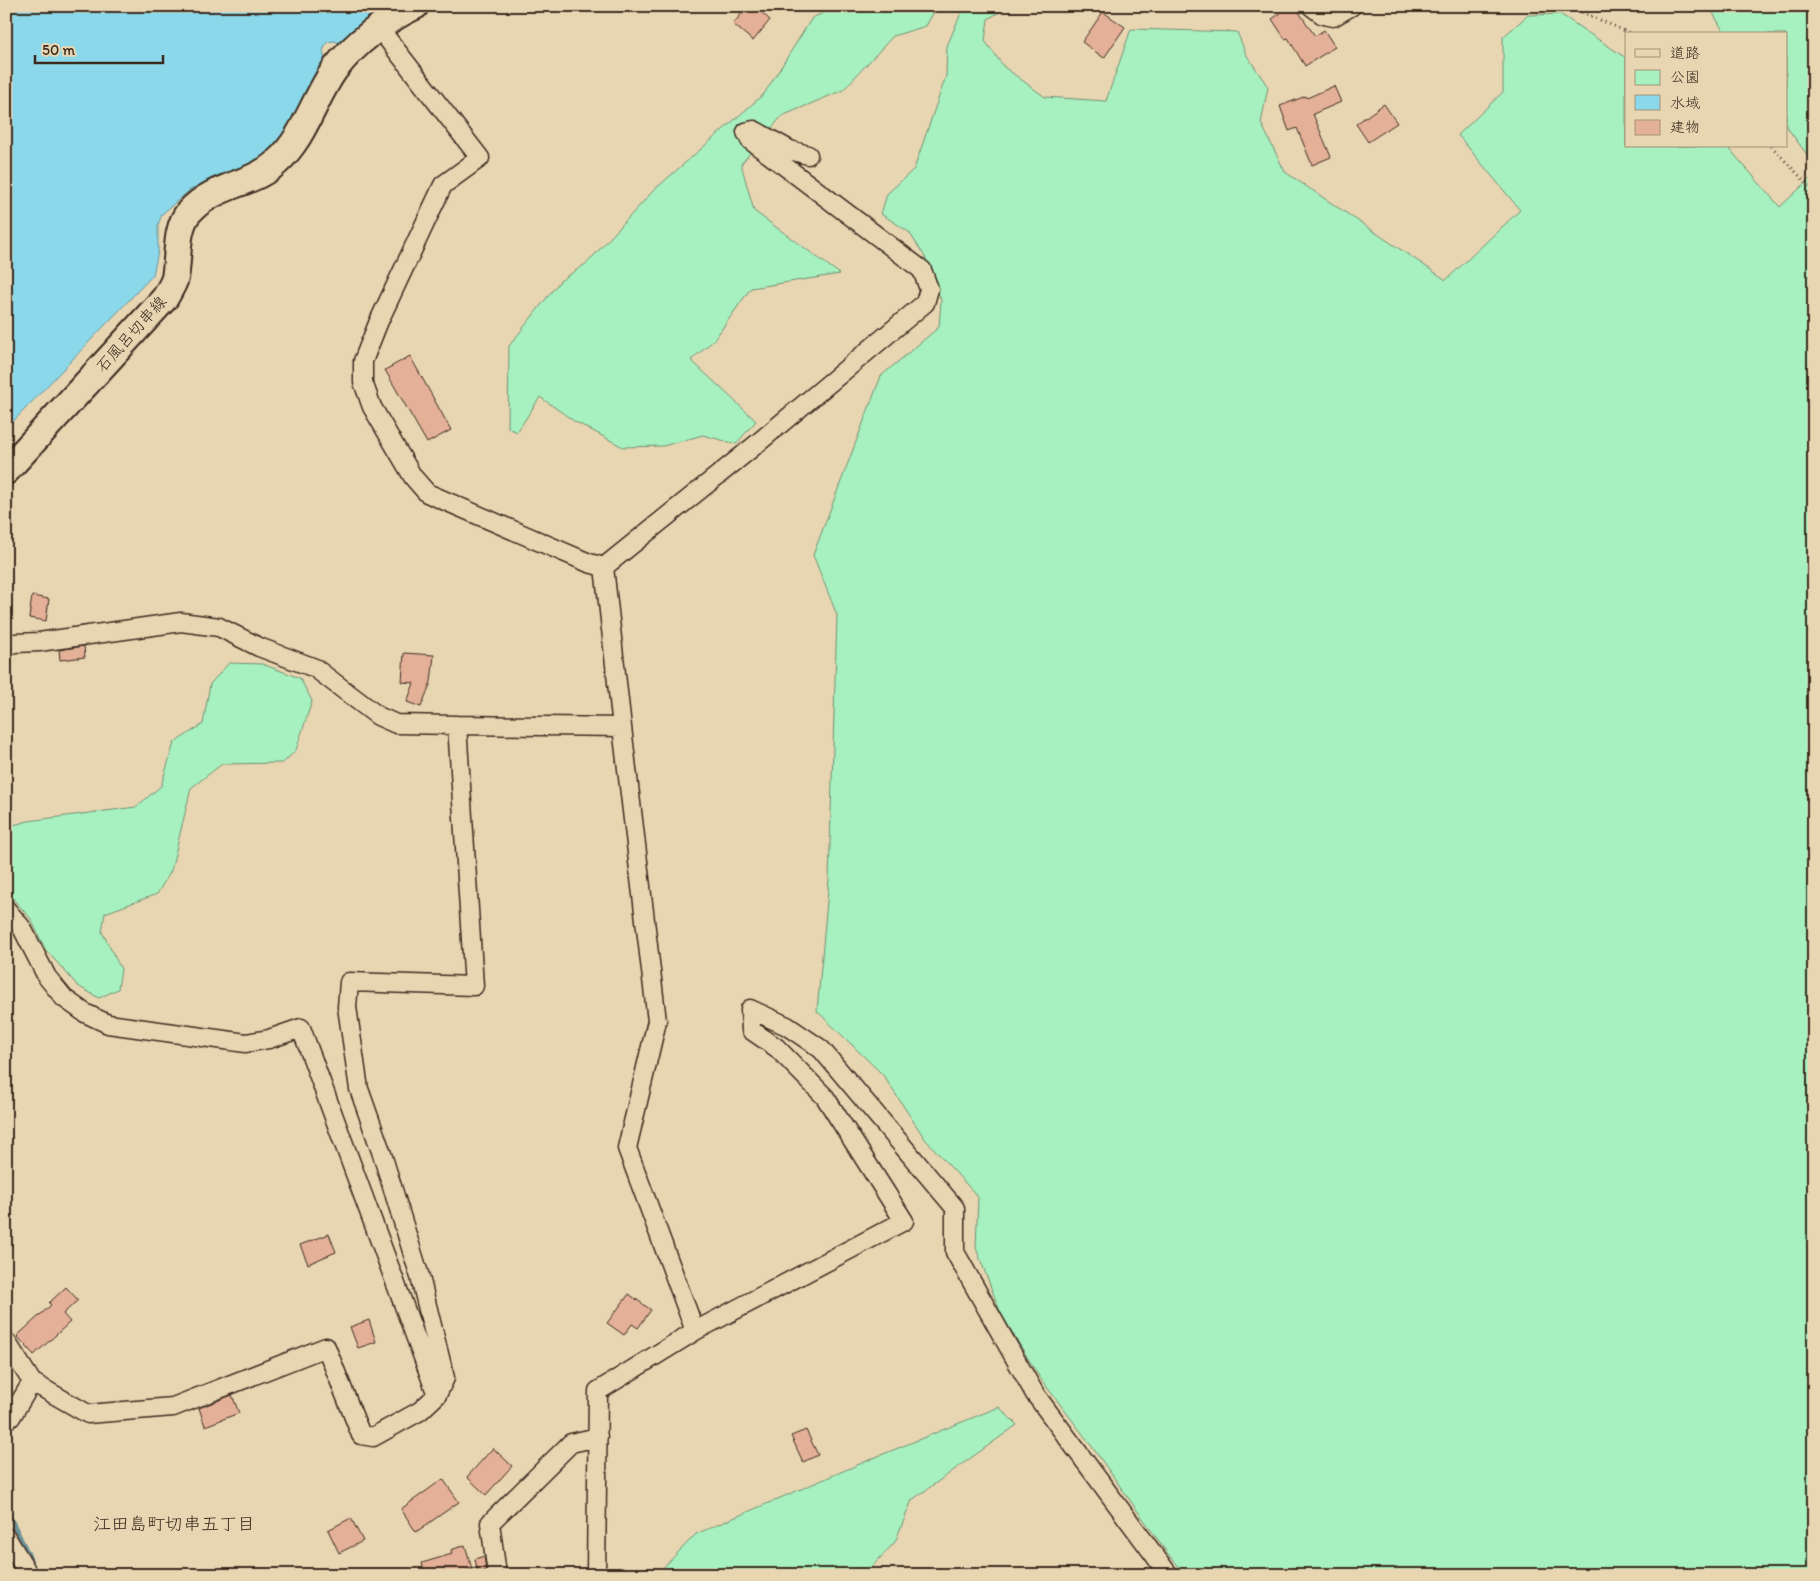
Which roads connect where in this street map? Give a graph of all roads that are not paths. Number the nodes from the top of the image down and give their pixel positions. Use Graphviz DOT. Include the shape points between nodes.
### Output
graph roads {
  1 [pos="415,6"];
  2 [pos="1311,6"];
  3 [pos="1352,6"];
  4 [pos="379,28"];
  5 [pos="808,155"];
  6 [pos="6,471"];
  7 [pos="604,567"];
  8 [pos="6,646"];
  9 [pos="457,725"];
  10 [pos="622,728"];
  11 [pos="6,909"];
  12 [pos="695,1331"];
  13 [pos="6,1341"];
  14 [pos="32,1382"];
  15 [pos="437,1395"];
  16 [pos="6,1420"];
  17 [pos="598,1437"];
  18 [pos="6,1537"];
  19 [pos="27,1575"];
  20 [pos="494,1575"];
  21 [pos="596,1575"];
  22 [pos="1170,1575"];
  1 -- 4 [label="main road, 石風呂切串線"];
  2 -- 3 [label="street" via="1323,15 1333,17"];
  4 -- 6 [label="main road, 石風呂切串線" via="358,44 335,70 292,146 276,163 206,197 188,213 178,237 174,280 165,298"];
  4 -- 7 [label="street" via="480,158 443,186 379,321 363,361 363,382 372,407 413,477 428,492"];
  5 -- 7 [label="street" via="790,150 754,130 746,132 750,140 922,270 929,289 925,303"];
  7 -- 10 [label="street"];
  8 -- 9 [label="street" via="181,622 219,627 259,647 316,668 378,716 396,724"];
  9 -- 10 [label="street"];
  9 -- 15 [label="street" via="474,986 349,982 346,1007 359,1089 420,1277 445,1378"];
  10 -- 12 [label="street" via="657,1021 627,1148"];
  11 -- 15 [label="street" via="22,928 47,977 64,998 108,1024 246,1042 269,1039 301,1028"];
  12 -- 17 [label="street" via="598,1391"];
  12 -- 22 [label="street" via="904,1221 825,1097 777,1048 750,1030 750,1009 787,1026 822,1050 955,1208 955,1252 1035,1394"];
  13 -- 14 [label="street"];
  14 -- 15 [label="street" via="88,1414 173,1408 326,1347 361,1435 373,1436 420,1411"];
  14 -- 16 [label="street"];
  17 -- 20 [label="street" via="571,1443 490,1523 497,1574"];
  17 -- 21 [label="street"];
  18 -- 19 [label="street"];
}
